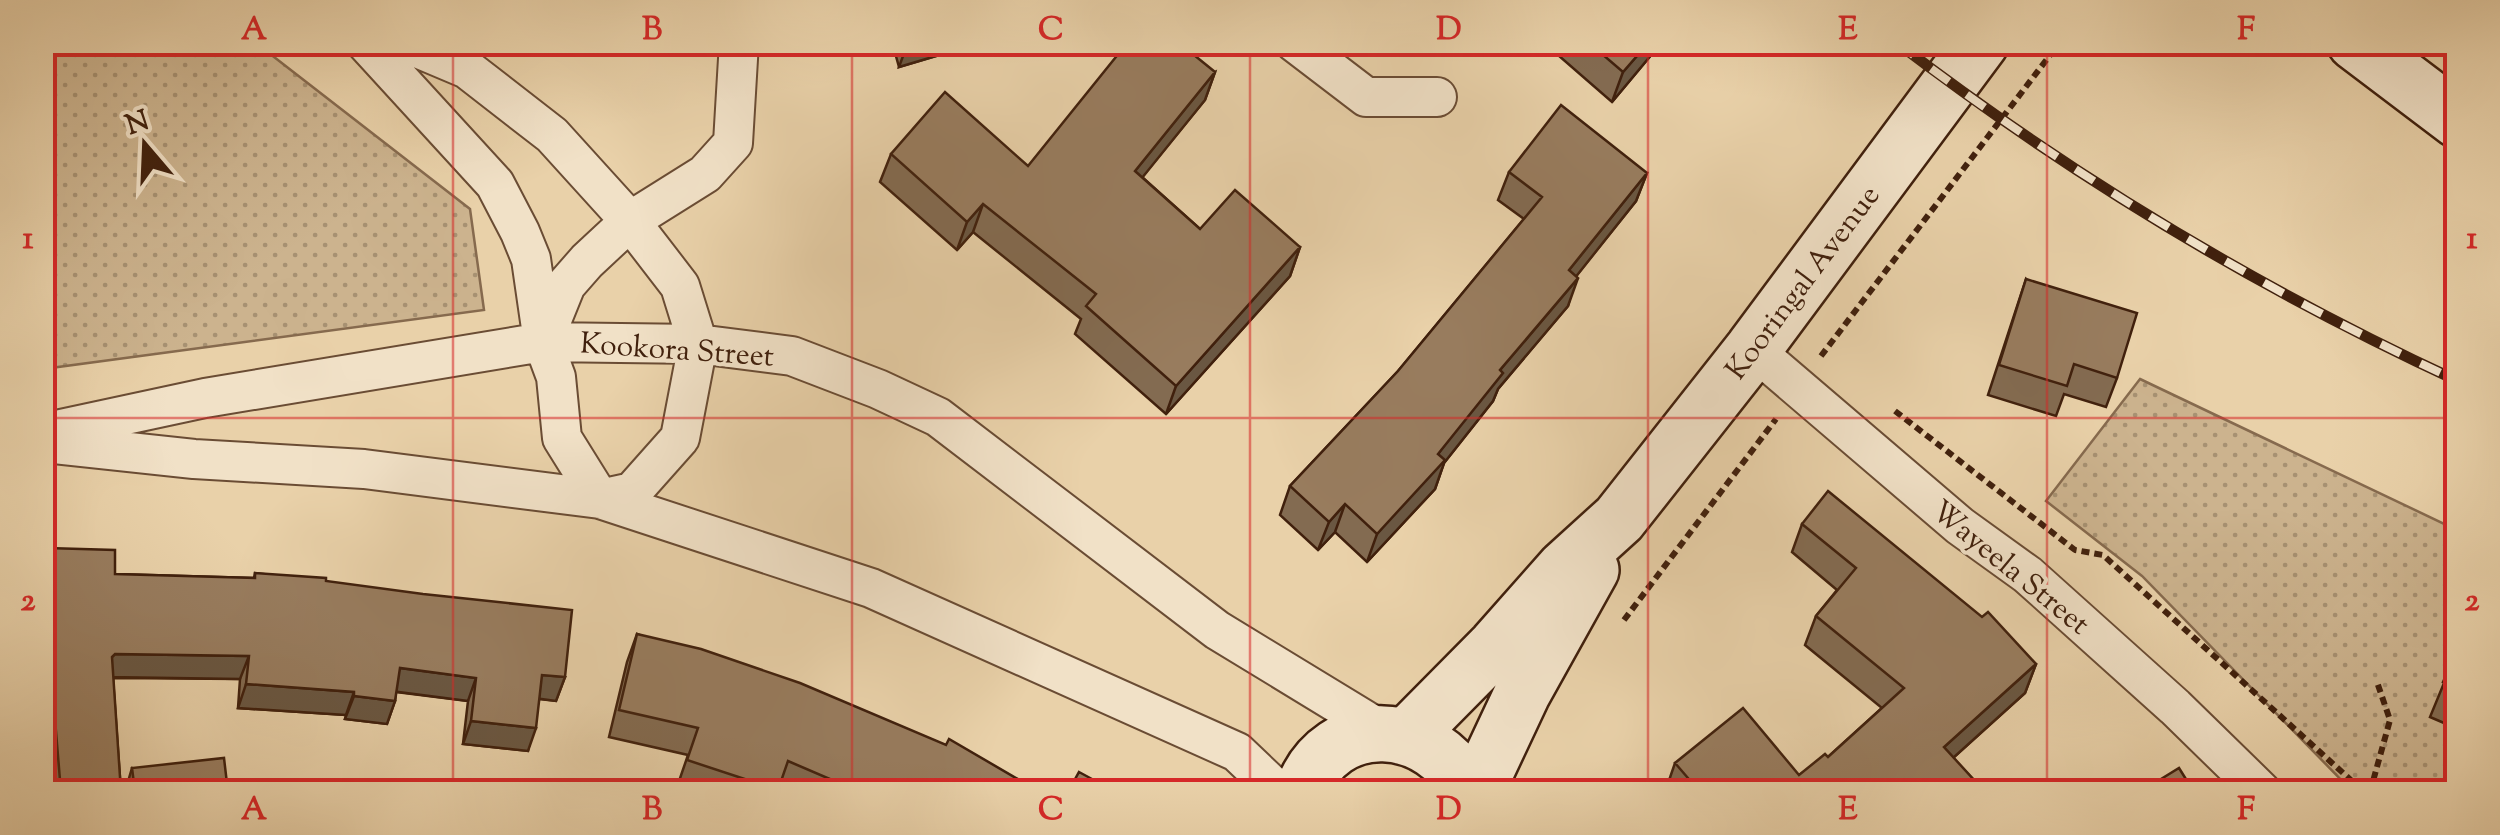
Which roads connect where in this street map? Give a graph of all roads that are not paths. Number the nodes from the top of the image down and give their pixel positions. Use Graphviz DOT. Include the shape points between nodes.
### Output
graph roads {
  1 [pos="365,42"];
  2 [pos="403,42"];
  3 [pos="740,42"];
  4 [pos="1294,42"];
  5 [pos="1981,42"];
  6 [pos="2355,42"];
  7 [pos="1437,97"];
  8 [pos="2458,120"];
  9 [pos="630,221"];
  10 [pos="543,342"];
  11 [pos="698,344"];
  12 [pos="1753,349"];
  13 [pos="42,433"];
  14 [pos="42,442"];
  15 [pos="600,499"];
  16 [pos="1618,518"];
  17 [pos="1396,735"];
  18 [pos="1279,792"];
  19 [pos="1302,792"];
  20 [pos="1472,792"];
  21 [pos="2262,792"];
  1 -- 10 [label="street" via="495,184 531,259"];
  2 -- 9 [label="street" via="468,69 552,135"];
  3 -- 9 [label="street" via="733,143 705,174"];
  4 -- 7 [label="street" via="1366,97"];
  5 -- 12 [label="street, Kooringal Avenue"];
  6 -- 8 [label="street"];
  9 -- 10 [label="street" via="566,285"];
  9 -- 11 [label="street" via="680,286"];
  10 -- 11 [label="street, Kookora Street"];
  10 -- 13 [label="street, Kookora Street" via="205,398"];
  10 -- 15 [label="street" via="556,377 562,438"];
  11 -- 15 [label="street" via="680,438 632,492"];
  11 -- 17 [label="street, Kookora Street" via="792,356 938,417 1217,630"];
  12 -- 16 [label="street, Kooringal Avenue"];
  12 -- 21 [label="street, Wayeela Street" via="1960,526 2028,575"];
  14 -- 15 [label="street" via="364,469"];
  15 -- 18 [label="street" via="871,588 1236,752"];
  16 -- 17 [label="street, Kooringal Avenue" via="1496,646"];
  16 -- 20 [label="street, Kooringal Avenue"];
  17 -- 19 [label="street" via="1355,738 1327,754"];
  17 -- 20 [label="street" via="1436,749"];
}
